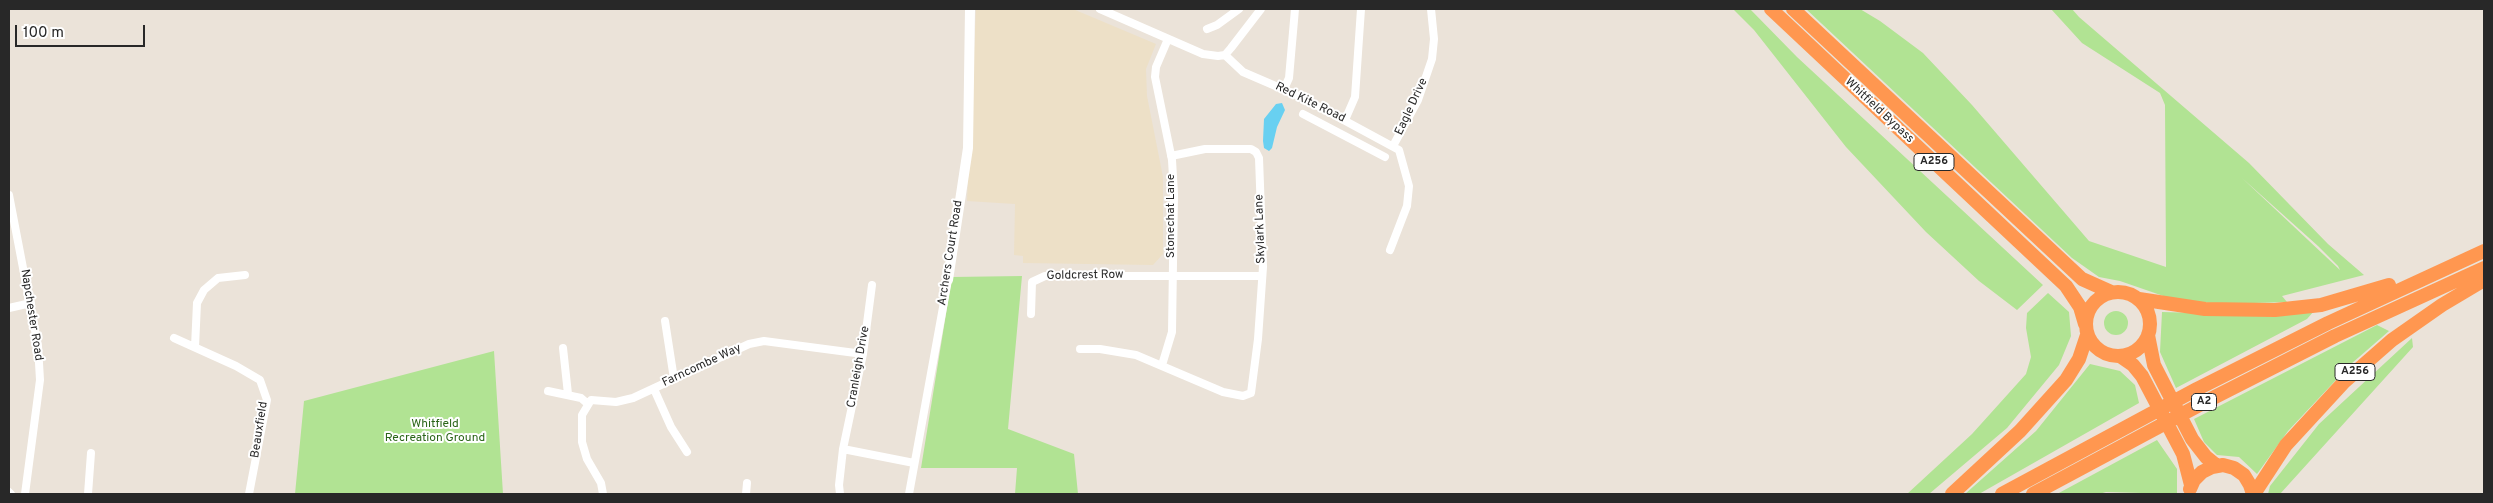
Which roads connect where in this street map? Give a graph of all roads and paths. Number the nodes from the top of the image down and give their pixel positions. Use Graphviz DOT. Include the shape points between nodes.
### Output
graph roads {
  1 [pos="970,9"];
  2 [pos="1100,9"];
  3 [pos="1239,9"];
  4 [pos="1261,9"];
  5 [pos="1295,9"];
  6 [pos="1361,9"];
  7 [pos="1431,9"];
  8 [pos="1771,9"];
  9 [pos="1793,9"];
  10 [pos="1207,29"];
  11 [pos="1168,39"];
  12 [pos="1224,55"];
  13 [pos="1284,89"];
  14 [pos="1323,109"];
  15 [pos="1303,114"];
  16 [pos="1345,120"];
  17 [pos="1317,121"];
  18 [pos="1372,135"];
  19 [pos="1366,147"];
  20 [pos="1396,148"];
  21 [pos="1171,156"];
  22 [pos="1386,157"];
  23 [pos="9,195"];
  24 [pos="1390,250"];
  25 [pos="2484,251"];
  26 [pos="2463,260"];
  27 [pos="2484,268"];
  28 [pos="245,275"];
  29 [pos="1172,275"];
  30 [pos="1262,276"];
  31 [pos="948,280"];
  32 [pos="2484,280"];
  33 [pos="872,285"];
  34 [pos="2111,292"];
  35 [pos="2138,299"];
  36 [pos="31,303"];
  37 [pos="9,308"];
  38 [pos="1031,314"];
  39 [pos="665,321"];
  40 [pos="2086,330"];
  41 [pos="2148,335"];
  42 [pos="174,338"];
  43 [pos="195,346"];
  44 [pos="564,348"];
  45 [pos="1080,350"];
  46 [pos="863,354"];
  47 [pos="2120,356"];
  48 [pos="1162,365"];
  49 [pos="674,379"];
  50 [pos="654,389"];
  51 [pos="548,391"];
  52 [pos="568,394"];
  53 [pos="588,404"];
  54 [pos="843,449"];
  55 [pos="687,452"];
  56 [pos="91,453"];
  57 [pos="914,463"];
  58 [pos="2218,466"];
  59 [pos="747,483"];
  60 [pos="2190,490"];
  61 [pos="25,494"];
  62 [pos="88,494"];
  63 [pos="249,494"];
  64 [pos="603,494"];
  65 [pos="746,494"];
  66 [pos="840,494"];
  67 [pos="909,494"];
  68 [pos="1952,494"];
  69 [pos="2002,494"];
  70 [pos="2033,494"];
  71 [pos="2253,494"];
  1 -- 31 [label="street, Archers Court Road" via="968,148"];
  2 -- 11 [label="street"];
  3 -- 10 [label="street" via="1217,26"];
  4 -- 12 [label="street"];
  5 -- 13 [label="street" via="1289,78"];
  6 -- 16 [label="street" via="1355,97"];
  7 -- 20 [label="street, Eagle Drive" via="1434,46 1428,73"];
  8 -- 40 [label="highway, Whitfield Bypass / A256" via="2066,286 2080,307"];
  9 -- 34 [label="highway, Whitfield Bypass / A256" via="2070,268 2090,284"];
  11 -- 12 [label="street" via="1203,54"];
  11 -- 21 [label="street, Stonechat Lane" via="1155,77"];
  12 -- 13 [label="street, Red Kite Road" via="1243,72"];
  13 -- 14 [label="street, Red Kite Road"];
  14 -- 16 [label="street, Red Kite Road"];
  14 -- 17 [label="street"];
  15 -- 17 [label="street"];
  16 -- 18 [label="street, Red Kite Road"];
  17 -- 19 [label="street"];
  18 -- 19 [label="street"];
  18 -- 20 [label="street, Red Kite Road"];
  19 -- 22 [label="street"];
  20 -- 24 [label="street" via="1410,186 1407,206"];
  21 -- 29 [label="street, Stonechat Lane" via="1174,194"];
  21 -- 30 [label="street, Skylark Lane" via="1205,149 1251,149 1256,152 1259,158"];
  23 -- 36 [label="street, Napchester Road"];
  25 -- 26 [label="highway, A2"];
  26 -- 35 [label="highway" via="2366,293 2305,307 2228,310"];
  26 -- 69 [label="highway, A2" via="2328,322 2205,384"];
  27 -- 70 [label="highway, A2" via="2335,336"];
  28 -- 43 [label="street" via="218,278 204,290 197,303"];
  29 -- 30 [label="street, Goldcrest Row"];
  29 -- 38 [label="street, Goldcrest Row" via="1040,277 1032,282 1030,288"];
  29 -- 48 [label="street, Stonechat Lane" via="1172,332"];
  30 -- 48 [label="street, Skylark Lane" via="1251,393 1243,396 1223,392"];
  31 -- 57 [label="street, Archers Court Road"];
  32 -- 71 [label="highway, A256" via="2392,340 2344,382 2286,445"];
  33 -- 46 [label="street, Cranleigh Drive"];
  34 -- 35 [label="highway" via="2128,293"];
  34 -- 40 [label="highway" via="2092,304 2087,314"];
  35 -- 41 [label="highway" via="2149,316"];
  36 -- 37 [label="street"];
  36 -- 61 [label="street, Napchester Road" via="40,380"];
  39 -- 49 [label="street"];
  40 -- 47 [label="highway" via="2098,349 2108,355"];
  40 -- 68 [label="highway" via="2079,359 2066,380 2014,437"];
  41 -- 47 [label="highway" via="2137,350"];
  41 -- 58 [label="highway" via="2158,374 2192,439"];
  42 -- 43 [label="street, Beauxfield"];
  43 -- 63 [label="street, Beauxfield" via="260,380 267,400"];
  44 -- 52 [label="street"];
  45 -- 48 [label="street" via="1118,352"];
  46 -- 49 [label="street, Farncombe Way" via="764,341 750,344"];
  46 -- 54 [label="street, Cranleigh Drive"];
  47 -- 60 [label="highway" via="2134,365 2142,376 2188,467"];
  49 -- 50 [label="street, Farncombe Way"];
  50 -- 53 [label="street, Farncombe Way" via="624,401 596,399"];
  50 -- 55 [label="street" via="671,427"];
  51 -- 52 [label="street"];
  52 -- 53 [label="street"];
  53 -- 64 [label="street" via="582,416 582,442"];
  54 -- 57 [label="street"];
  54 -- 66 [label="street, Cranleigh Drive"];
  56 -- 62 [label="street"];
  57 -- 67 [label="street, Archers Court Road"];
  58 -- 60 [label="highway" via="2202,472"];
  58 -- 71 [label="highway" via="2240,471 2248,480"];
  59 -- 65 [label="street"];
}
